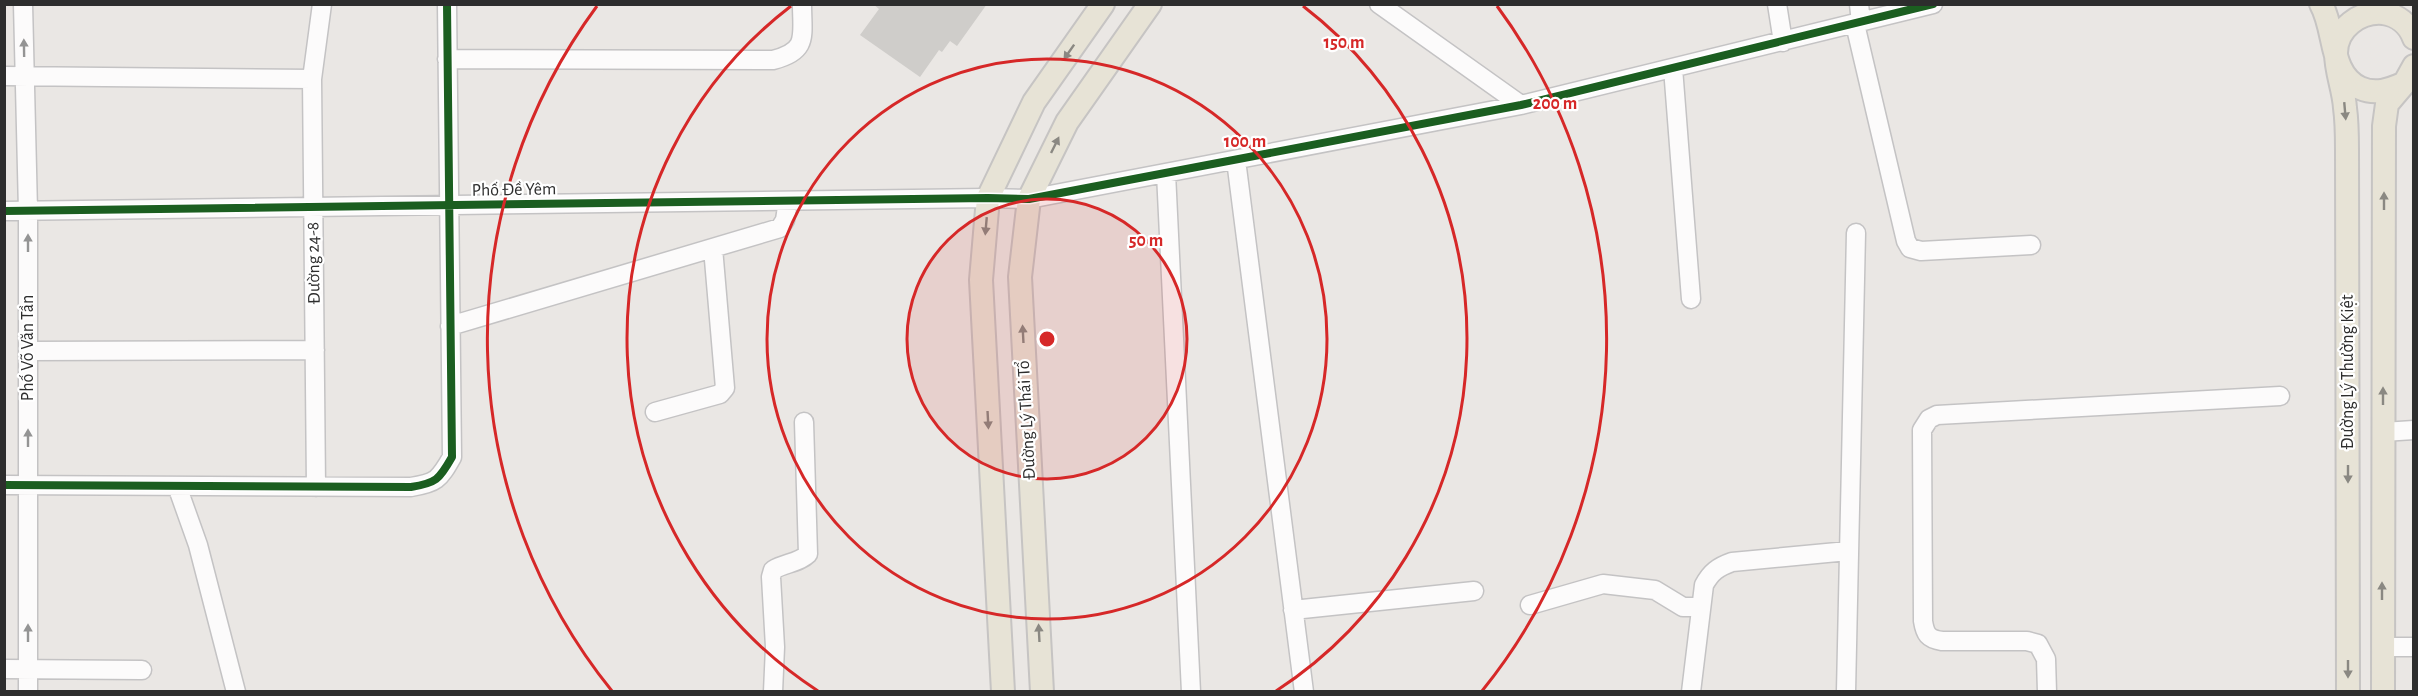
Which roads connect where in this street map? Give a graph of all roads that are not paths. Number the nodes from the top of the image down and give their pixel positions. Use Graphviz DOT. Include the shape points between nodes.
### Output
graph roads {
  1 [pos="23,4"];
  2 [pos="322,4"];
  3 [pos="447,4"];
  4 [pos="802,4"];
  5 [pos="1103,4"];
  6 [pos="1150,4"];
  7 [pos="1378,4"];
  8 [pos="1777,4"];
  9 [pos="1933,4"];
  10 [pos="2321,4"];
  11 [pos="2368,4"];
  12 [pos="1858,17"];
  13 [pos="2404,21"];
  14 [pos="2414,38"];
  15 [pos="1783,42"];
  16 [pos="2336,53"];
  17 [pos="447,59"];
  18 [pos="1673,68"];
  19 [pos="4,76"];
  20 [pos="25,76"];
  21 [pos="2410,77"];
  22 [pos="312,79"];
  23 [pos="1521,105"];
  24 [pos="1236,159"];
  25 [pos="1166,173"];
  26 [pos="988,198"];
  27 [pos="1029,199"];
  28 [pos="788,201"];
  29 [pos="448,206"];
  30 [pos="313,207"];
  31 [pos="4,211"];
  32 [pos="28,211"];
  33 [pos="1856,233"];
  34 [pos="2031,245"];
  35 [pos="713,248"];
  36 [pos="1691,299"];
  37 [pos="450,326"];
  38 [pos="315,350"];
  39 [pos="28,351"];
  40 [pos="2280,396"];
  41 [pos="655,411"];
  42 [pos="804,422"];
  43 [pos="2414,430"];
  44 [pos="2383,432"];
  45 [pos="4,485"];
  46 [pos="28,485"];
  47 [pos="177,486"];
  48 [pos="316,486"];
  49 [pos="1848,551"];
  50 [pos="1474,591"];
  51 [pos="1530,605"];
  52 [pos="1701,607"];
  53 [pos="1293,610"];
  54 [pos="2382,647"];
  55 [pos="2414,647"];
  56 [pos="4,669"];
  57 [pos="28,670"];
  58 [pos="142,670"];
  59 [pos="28,692"];
  60 [pos="236,692"];
  61 [pos="773,692"];
  62 [pos="1003,692"];
  63 [pos="1042,692"];
  64 [pos="1191,692"];
  65 [pos="1304,692"];
  66 [pos="1691,692"];
  67 [pos="1846,692"];
  68 [pos="2047,692"];
  69 [pos="2348,692"];
  70 [pos="2383,692"];
  20 -- 1 [label="street, Phố Võ Văn Tần, one-way"];
  2 -- 22 [label="street, Đường 24-8"];
  3 -- 17 [label="street"];
  4 -- 17 [label="street" via="799,49 791,56 773,60"];
  5 -- 26 [label="main road, one-way" via="1034,102"];
  27 -- 6 [label="main road, Đường Lý Thái Tổ, one-way" via="1066,122"];
  7 -- 23 [label="street"];
  8 -- 15 [label="street"];
  9 -- 12 [label="street, Phố Đề Yêm"];
  10 -- 16 [label="main road"];
  11 -- 13 [label="main road"];
  12 -- 15 [label="street, Phố Đề Yêm"];
  12 -- 34 [label="street" via="1910,248 1922,251"];
  13 -- 14 [label="main road"];
  13 -- 16 [label="main road" via="2367,14 2355,19 2345,28"];
  15 -- 18 [label="street, Phố Đề Yêm"];
  16 -- 21 [label="main road" via="2342,72 2355,86 2367,91 2380,92"];
  16 -- 69 [label="main road, Đường Lý Thường Kiệt, one-way" via="2347,150"];
  17 -- 29 [label="street"];
  18 -- 23 [label="street, Phố Đề Yêm"];
  18 -- 36 [label="street"];
  19 -- 20 [label="street"];
  20 -- 22 [label="street"];
  20 -- 32 [label="street, Phố Võ Văn Tần"];
  44 -- 21 [label="main road, Đường Lý Thường Kiệt, one-way" via="2384,126 2387,104"];
  22 -- 30 [label="street, Đường 24-8"];
  23 -- 24 [label="street, Phố Đề Yêm"];
  24 -- 25 [label="street, Phố Đề Yêm"];
  24 -- 53 [label="street"];
  25 -- 27 [label="street, Phố Đề Yêm"];
  25 -- 64 [label="street"];
  26 -- 27 [label="street, Phố Đề Yêm"];
  26 -- 28 [label="street, Phố Đề Yêm"];
  26 -- 62 [label="main road, one-way" via="981,280"];
  63 -- 27 [label="main road, Đường Lý Thái Tổ, one-way" via="1020,277"];
  28 -- 29 [label="street, Phố Đề Yêm"];
  28 -- 35 [label="street" via="780,228"];
  29 -- 30 [label="street, Phố Đề Yêm"];
  29 -- 37 [label="street"];
  30 -- 32 [label="street, Phố Đề Yêm"];
  30 -- 38 [label="street, Đường 24-8"];
  31 -- 32 [label="street, Phố Đề Yêm"];
  39 -- 32 [label="street, Phố Võ Văn Tần, one-way"];
  33 -- 49 [label="street"];
  35 -- 37 [label="street"];
  35 -- 41 [label="street" via="725,388 720,394"];
  37 -- 48 [label="street" via="452,457 444,472 432,484 411,487"];
  38 -- 39 [label="street"];
  38 -- 48 [label="street, Đường 24-8"];
  46 -- 39 [label="street, Phố Võ Văn Tần, one-way"];
  40 -- 68 [label="street" via="1937,415 1925,423 1925,634 1942,642 2027,640 2038,644 2046,659"];
  42 -- 61 [label="street" via="808,554 803,560 782,564 771,577"];
  43 -- 44 [label="street"];
  54 -- 44 [label="main road, Đường Lý Thường Kiệt, one-way"];
  45 -- 46 [label="street"];
  46 -- 47 [label="street"];
  57 -- 46 [label="street, Phố Võ Văn Tần, one-way"];
  47 -- 48 [label="street"];
  47 -- 60 [label="street" via="198,545"];
  49 -- 52 [label="street" via="1720,566 1704,585"];
  49 -- 67 [label="street"];
  50 -- 53 [label="street"];
  51 -- 52 [label="street" via="1603,584 1655,590 1683,607"];
  52 -- 66 [label="street"];
  53 -- 65 [label="street"];
  54 -- 55 [label="street"];
  54 -- 70 [label="main road, Đường Lý Thường Kiệt"];
  56 -- 57 [label="street"];
  57 -- 58 [label="street"];
  57 -- 59 [label="street, Phố Võ Văn Tần"];
}
